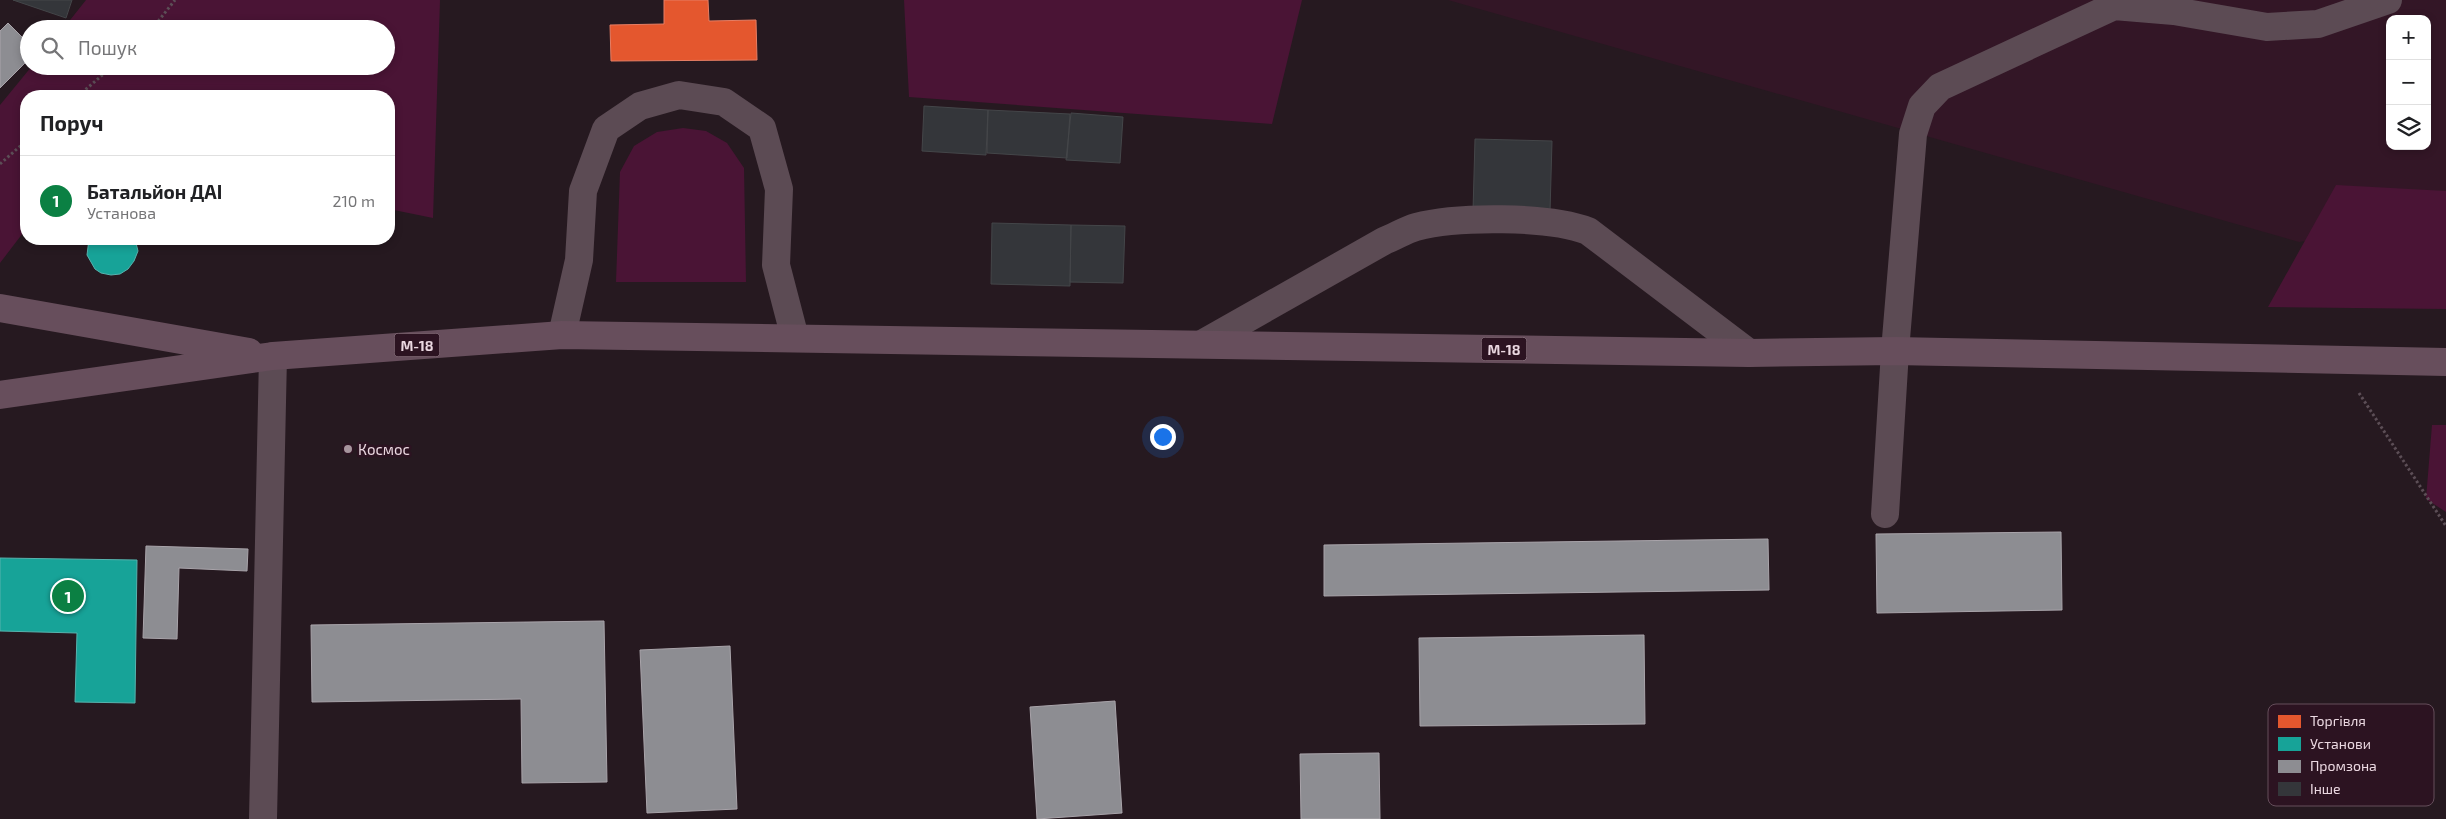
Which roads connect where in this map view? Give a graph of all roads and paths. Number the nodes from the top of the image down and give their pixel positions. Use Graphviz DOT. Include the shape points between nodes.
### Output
graph roads {
  1 [pos="175,0"];
  2 [pos="2388,0"];
  3 [pos="2174,5"];
  4 [pos="159,20"];
  5 [pos="102,75"];
  6 [pos="85,90"];
  7 [pos="20,146"];
  8 [pos="0,164"];
  9 [pos="0,308"];
  10 [pos="562,335"];
  11 [pos="795,338"];
  12 [pos="1202,344"];
  13 [pos="1895,351"];
  14 [pos="1749,353"];
  15 [pos="273,356"];
  16 [pos="2337,360"];
  17 [pos="2446,362"];
  18 [pos="2,396"];
  19 [pos="1886,514"];
  20 [pos="2446,526"];
  21 [pos="263,819"];
  1 -- 4 [label="path"];
  2 -- 3 [label="lane" via="2318,24 2267,27"];
  3 -- 13 [label="lane" via="2114,6 1940,87 1922,106 1913,134"];
  5 -- 6 [label="path"];
  7 -- 8 [label="path"];
  9 -- 15 [label="highway, М-18"];
  10 -- 11 [label="highway, М-18"];
  10 -- 11 [label="lane" via="579,260 583,191 606,130 640,106 679,95 724,102 762,128 779,189 776,265"];
  10 -- 15 [label="highway, М-18"];
  11 -- 12 [label="highway, М-18"];
  12 -- 14 [label="highway, М-18"];
  12 -- 14 [label="lane" via="1384,241 1415,228 1449,221 1548,221 1588,231"];
  13 -- 14 [label="highway, М-18"];
  13 -- 16 [label="highway, М-18"];
  13 -- 19 [label="lane"];
  15 -- 18 [label="highway, М-18"];
  15 -- 21 [label="lane"];
  16 -- 17 [label="highway, М-18"];
  16 -- 20 [label="path"];
}
